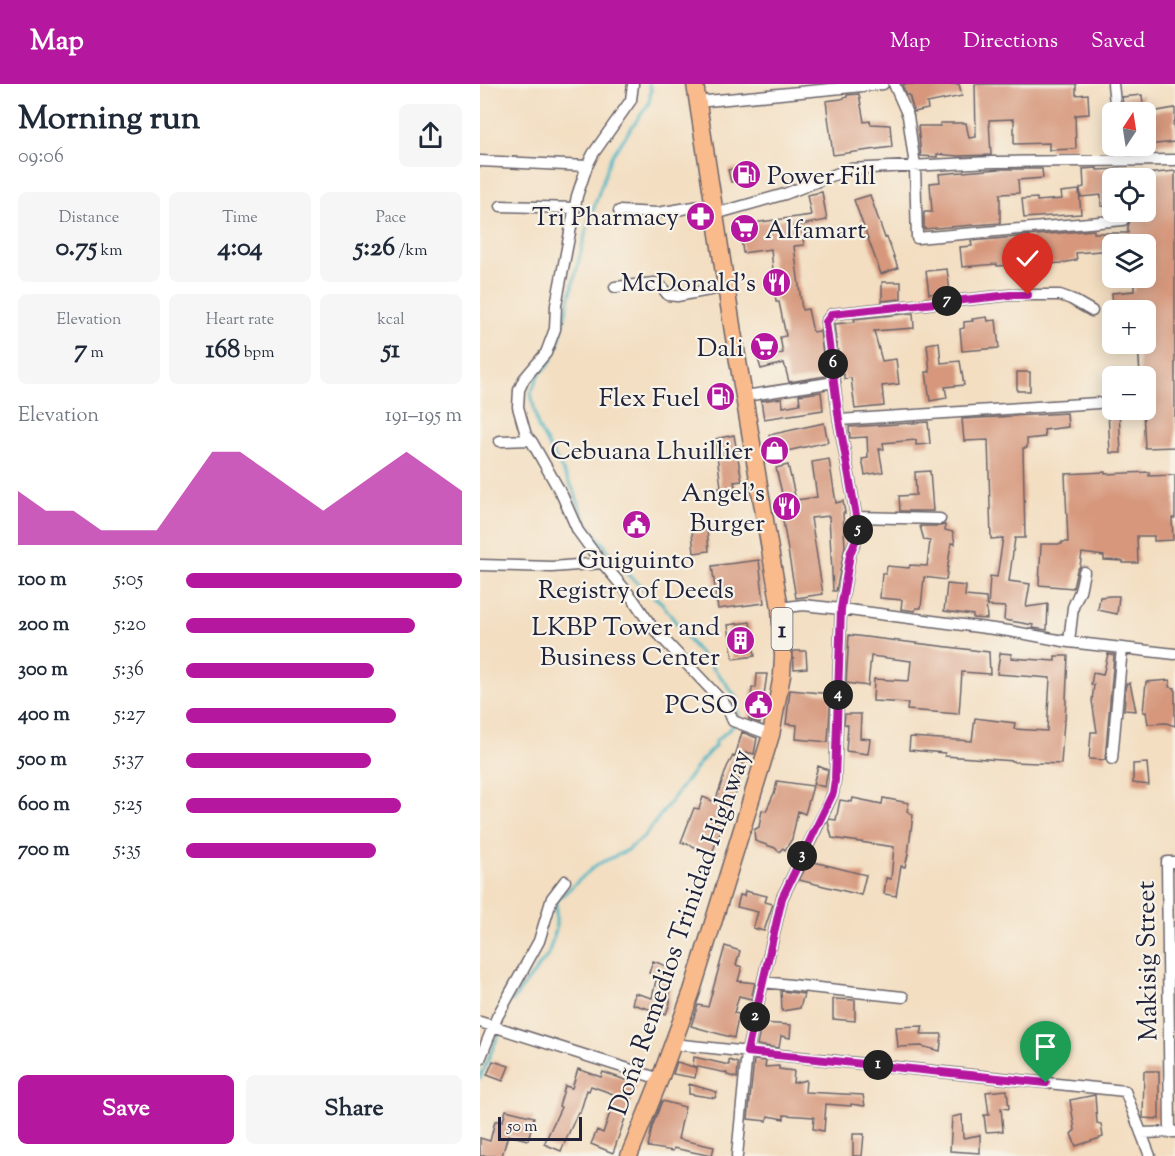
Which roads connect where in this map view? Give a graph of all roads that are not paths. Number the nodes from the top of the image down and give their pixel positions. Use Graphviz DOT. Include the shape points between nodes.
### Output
graph roads {
  1 [pos="633,84"];
  2 [pos="695,84"];
  3 [pos="883,84"];
  4 [pos="894,84"];
  5 [pos="1113,84"];
  6 [pos="697,102"];
  7 [pos="1115,102"];
  8 [pos="1121,156"];
  9 [pos="1122,160"];
  10 [pos="1175,160"];
  11 [pos="480,161"];
  12 [pos="587,166"];
  13 [pos="915,166"];
  14 [pos="501,206"];
  15 [pos="575,208"];
  16 [pos="714,209"];
  17 [pos="618,211"];
  18 [pos="1102,222"];
  19 [pos="615,287"];
  20 [pos="726,287"];
  21 [pos="1092,310"];
  22 [pos="835,382"];
  23 [pos="746,396"];
  24 [pos="1098,403"];
  25 [pos="839,420"];
  26 [pos="530,440"];
  27 [pos="500,441"];
  28 [pos="856,517"];
  29 [pos="940,519"];
  30 [pos="603,563"];
  31 [pos="480,565"];
  32 [pos="1084,572"];
  33 [pos="780,608"];
  34 [pos="841,609"];
  35 [pos="1069,642"];
  36 [pos="1122,648"];
  37 [pos="1175,654"];
  38 [pos="771,735"];
  39 [pos="1112,759"];
  40 [pos="1171,862"];
  41 [pos="565,881"];
  42 [pos="763,982"];
  43 [pos="903,997"];
  44 [pos="480,1022"];
  45 [pos="494,1026"];
  46 [pos="673,1044"];
  47 [pos="747,1052"];
  48 [pos="480,1059"];
  49 [pos="660,1079"];
  50 [pos="1173,1132"];
  51 [pos="1141,1133"];
  52 [pos="629,1156"];
  53 [pos="737,1156"];
  54 [pos="1150,1156"];
  1 -- 12 [label="street" via="632,100"];
  2 -- 6 [label="highway, Doña Remedios Trinidad Highway / 1"];
  3 -- 6 [label="street"];
  4 -- 13 [label="street" via="908,116"];
  5 -- 7 [label="street"];
  6 -- 16 [label="highway, Doña Remedios Trinidad Highway / 1"];
  8 -- 9 [label="street"];
  9 -- 10 [label="street"];
  9 -- 13 [label="street"];
  11 -- 12 [label="street"];
  12 -- 15 [label="street"];
  13 -- 16 [label="street" via="849,169 784,194"];
  13 -- 18 [label="street" via="917,238"];
  14 -- 15 [label="street"];
  15 -- 26 [label="street" via="556,304 555,329 546,353 519,390 518,407"];
  16 -- 17 [label="street"];
  16 -- 20 [label="highway, Doña Remedios Trinidad Highway / 1"];
  19 -- 20 [label="street" via="655,283 668,295 677,296"];
  20 -- 23 [label="highway, Doña Remedios Trinidad Highway / 1"];
  21 -- 22 [label="street" via="1060,295 1010,295 832,314 826,322"];
  22 -- 23 [label="street"];
  22 -- 25 [label="street"];
  23 -- 33 [label="highway, Doña Remedios Trinidad Highway / 1"];
  24 -- 25 [label="street"];
  25 -- 28 [label="street"];
  26 -- 27 [label="street"];
  26 -- 30 [label="street" via="578,531"];
  28 -- 29 [label="street"];
  28 -- 34 [label="street" via="859,532 850,554"];
  30 -- 31 [label="street" via="552,567"];
  30 -- 38 [label="street" via="651,627 727,707 733,721"];
  32 -- 35 [label="street"];
  33 -- 34 [label="street" via="803,605"];
  33 -- 38 [label="highway, Doña Remedios Trinidad Highway / 1" via="782,675"];
  34 -- 35 [label="street"];
  34 -- 42 [label="street" via="833,793 782,898"];
  35 -- 36 [label="street"];
  36 -- 37 [label="street"];
  36 -- 39 [label="street"];
  38 -- 46 [label="highway, Doña Remedios Trinidad Highway / 1"];
  40 -- 50 [label="street, Makisig Street"];
  41 -- 45 [label="street" via="552,898 539,941"];
  42 -- 43 [label="street"];
  42 -- 47 [label="street"];
  44 -- 45 [label="street"];
  45 -- 48 [label="street"];
  45 -- 49 [label="street"];
  46 -- 47 [label="street"];
  46 -- 49 [label="highway, Doña Remedios Trinidad Highway / 1"];
  47 -- 51 [label="street" via="1125,1091"];
  47 -- 53 [label="street"];
  49 -- 52 [label="highway, Doña Remedios Trinidad Highway / 1"];
  50 -- 51 [label="street"];
  51 -- 54 [label="street"];
}
